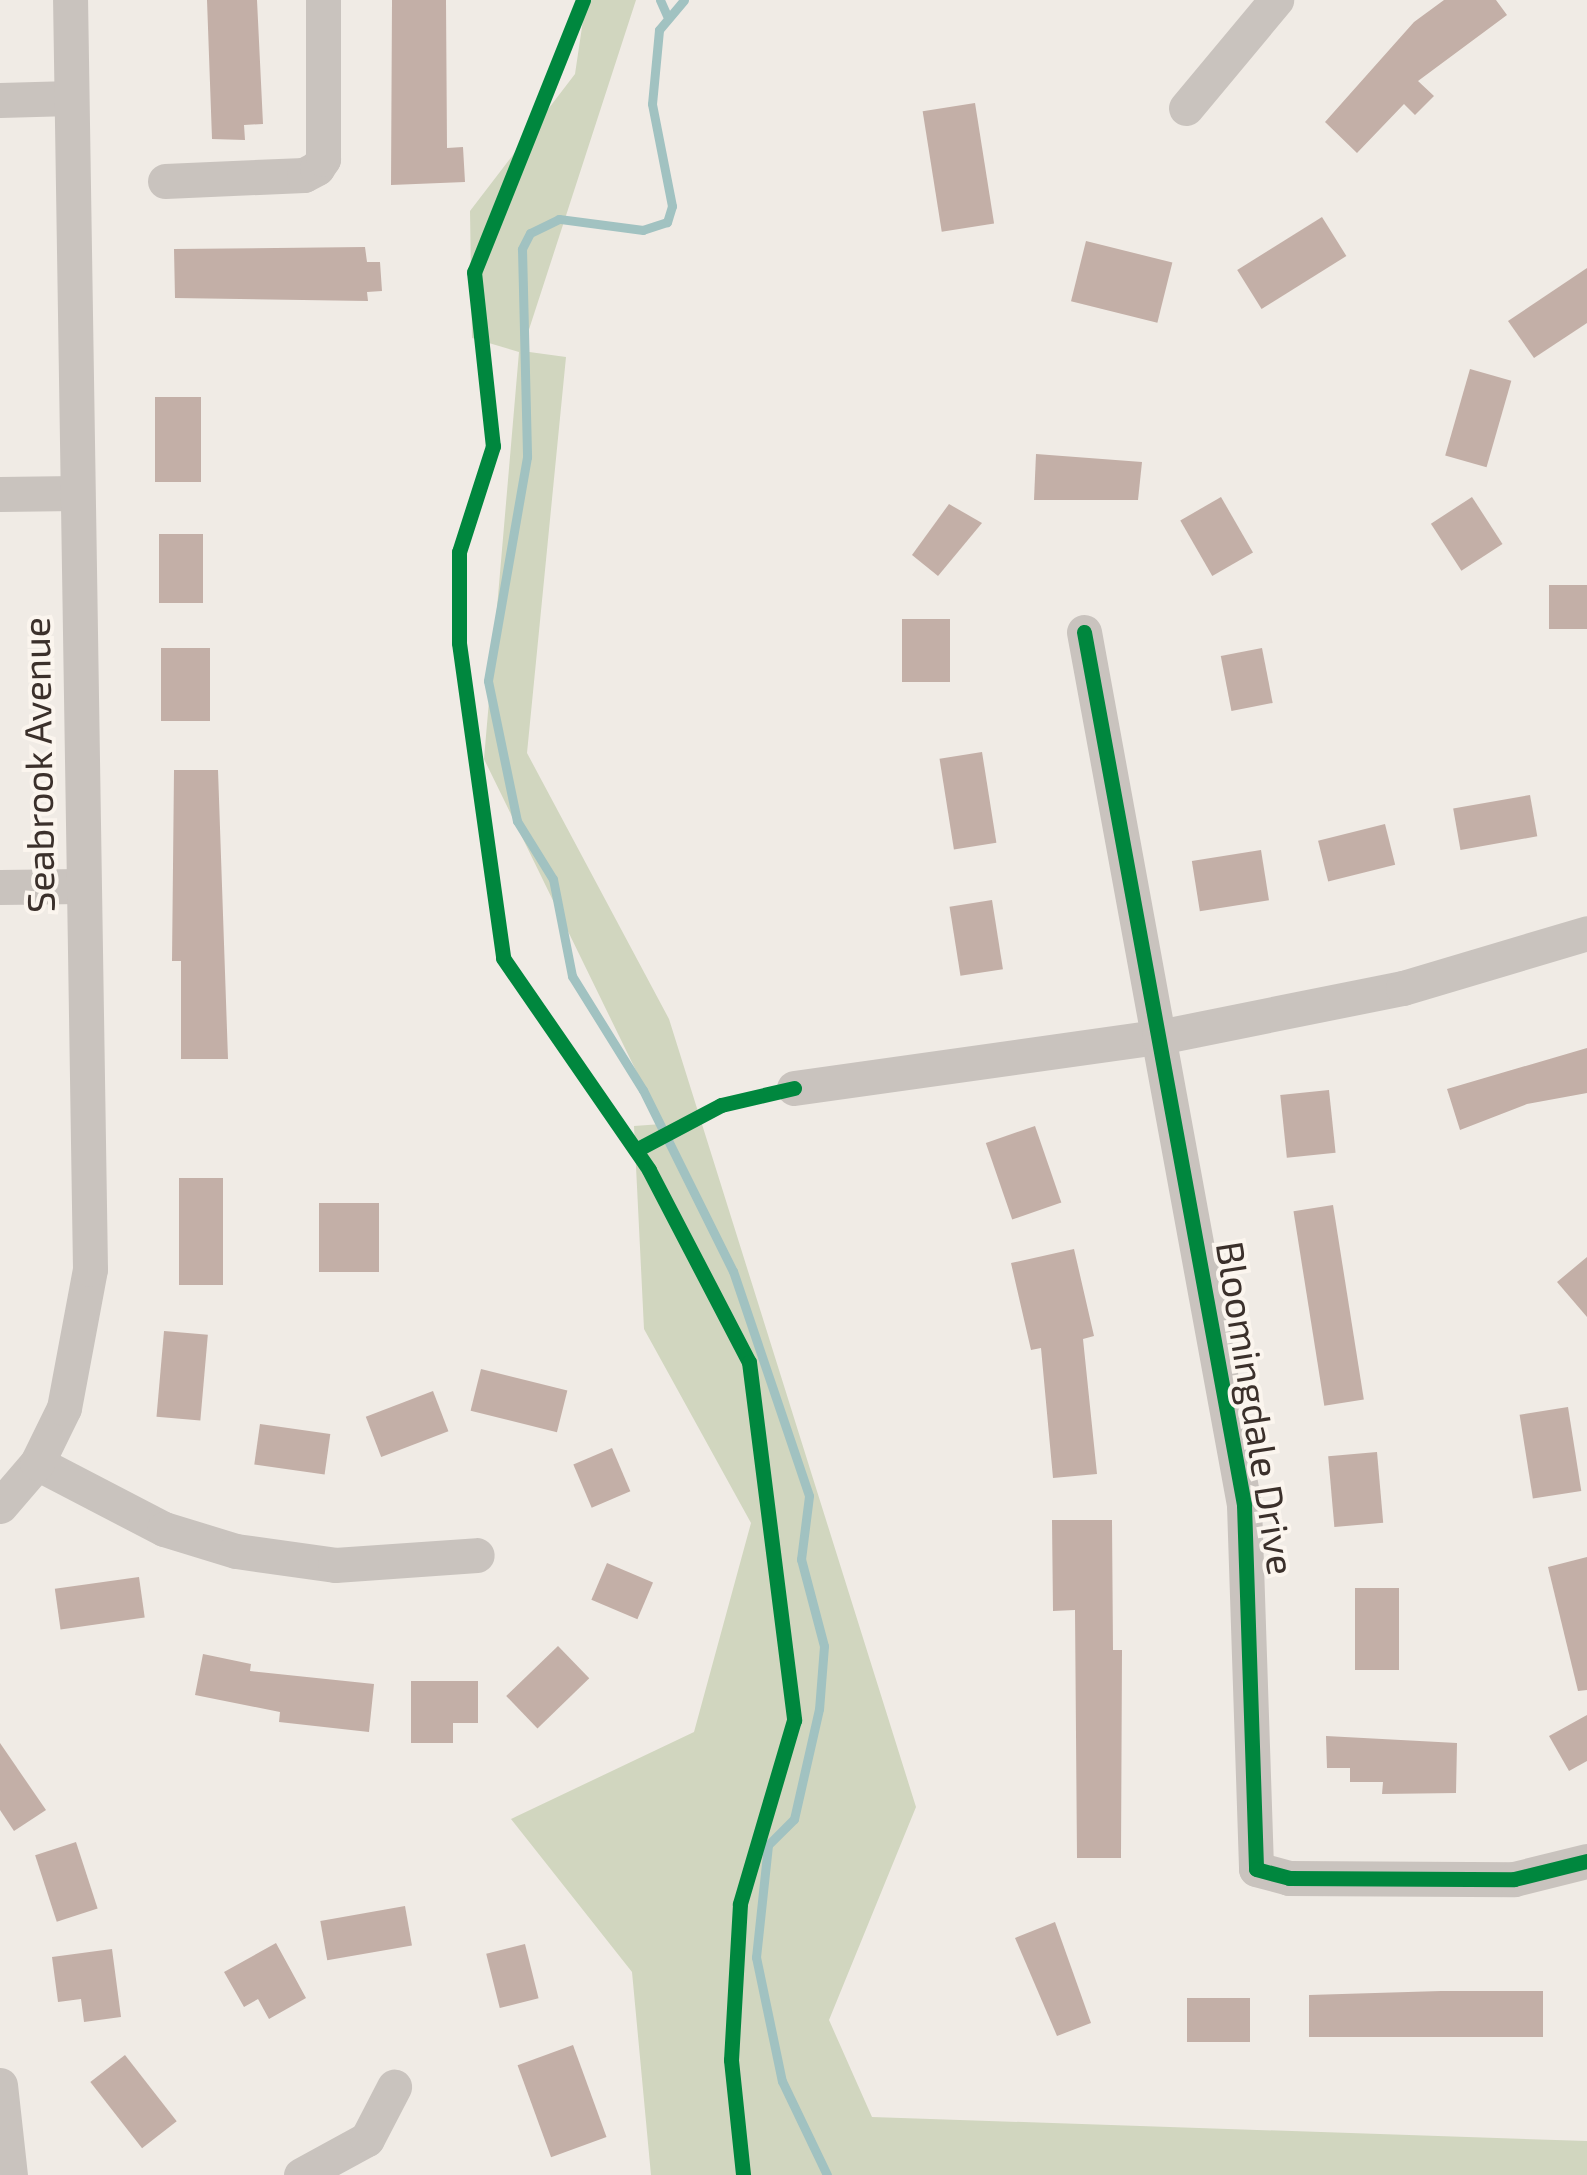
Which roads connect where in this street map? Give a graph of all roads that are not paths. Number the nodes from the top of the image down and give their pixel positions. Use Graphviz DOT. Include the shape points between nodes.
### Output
graph roads {
  1 [pos="70,0"];
  2 [pos="323,0"];
  3 [pos="1276,0"];
  4 [pos="71,98"];
  5 [pos="0,100"];
  6 [pos="1186,108"];
  7 [pos="165,182"];
  8 [pos="76,493"];
  9 [pos="0,494"];
  10 [pos="1084,632"];
  11 [pos="82,886"];
  12 [pos="0,887"];
  13 [pos="1587,933"];
  14 [pos="1159,1037"];
  15 [pos="794,1088"];
  16 [pos="37,1463"];
  17 [pos="0,1506"];
  18 [pos="477,1555"];
  19 [pos="1587,1861"];
  20 [pos="0,2085"];
  21 [pos="394,2087"];
  22 [pos="10,2175"];
  23 [pos="301,2175"];
  1 -- 4 [label="street, Seabrook Avenue"];
  2 -- 7 [label="street" via="323,160 317,168 304,175"];
  3 -- 6 [label="street"];
  4 -- 5 [label="street"];
  4 -- 8 [label="street, Seabrook Avenue"];
  8 -- 9 [label="street"];
  8 -- 11 [label="street, Seabrook Avenue"];
  10 -- 14 [label="street, Bloomingdale Drive"];
  11 -- 12 [label="street"];
  11 -- 16 [label="street, Seabrook Avenue" via="87,1309 64,1408"];
  13 -- 14 [label="street" via="1404,988"];
  14 -- 15 [label="street"];
  14 -- 19 [label="street, Bloomingdale Drive" via="1244,1505 1256,1869 1289,1878 1514,1878"];
  16 -- 17 [label="street, Seabrook Avenue"];
  16 -- 18 [label="street" via="164,1529 236,1551 335,1565"];
  20 -- 22 [label="street"];
  21 -- 23 [label="street" via="367,2139"];
}
